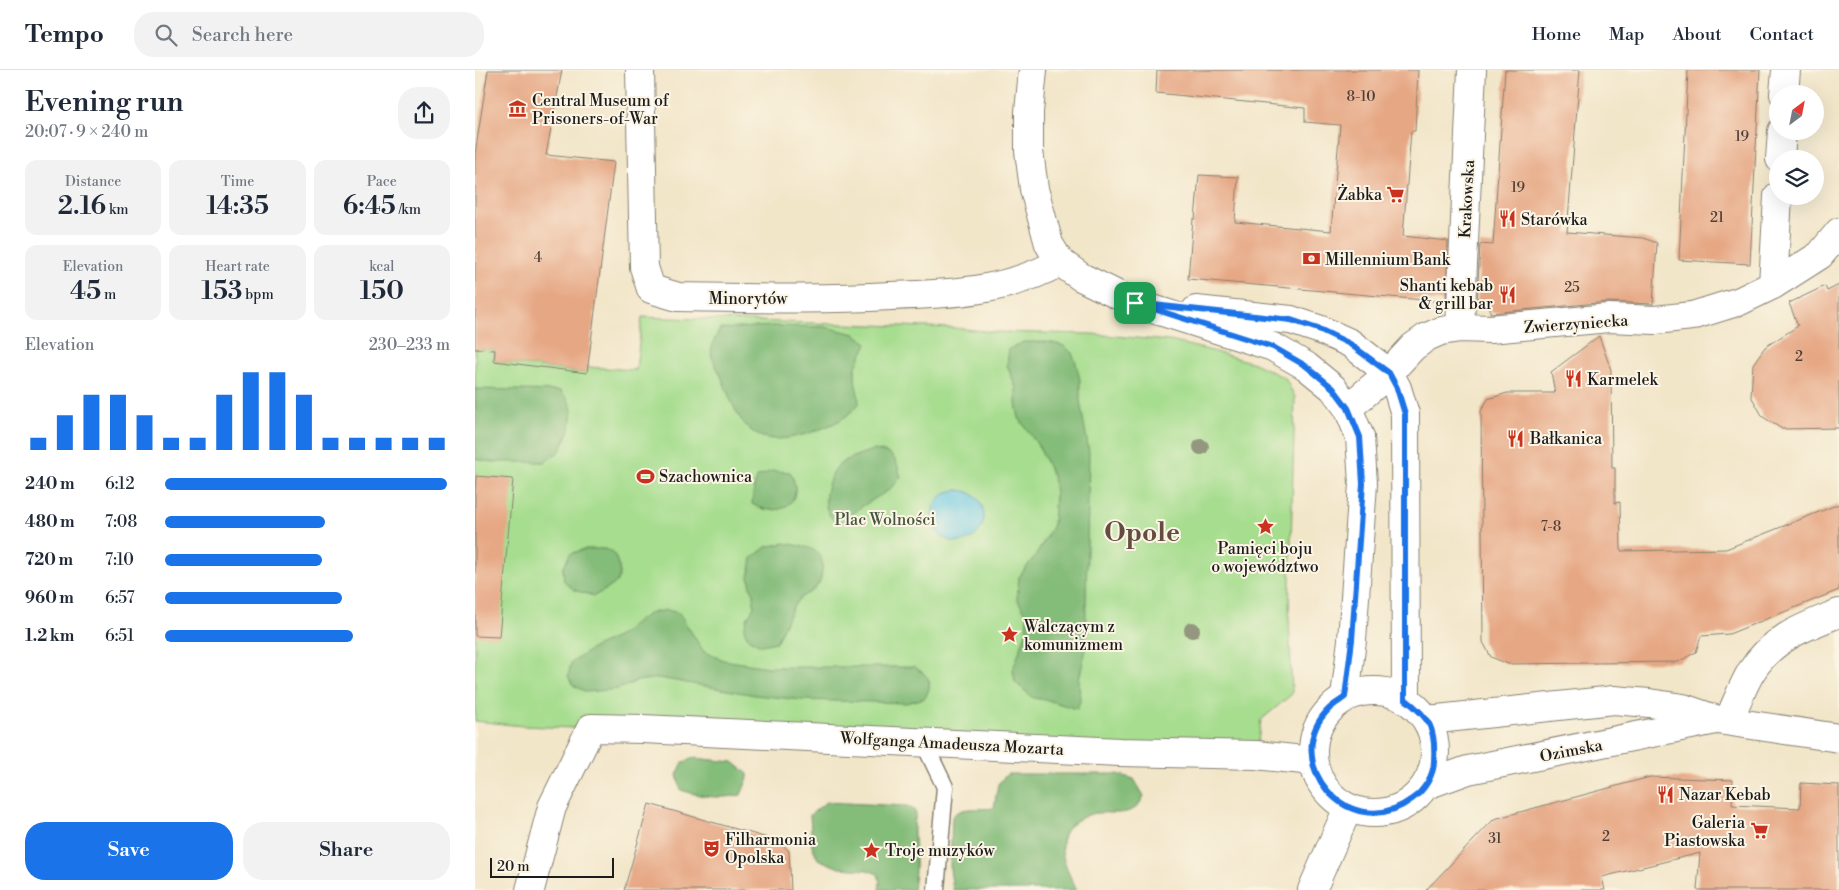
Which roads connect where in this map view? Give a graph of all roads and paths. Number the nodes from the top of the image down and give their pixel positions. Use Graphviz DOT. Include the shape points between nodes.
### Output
graph roads {
  1 [pos="639,70"];
  2 [pos="1033,70"];
  3 [pos="1472,70"];
  4 [pos="1785,70"];
  5 [pos="1784,85"];
  6 [pos="1777,205"];
  7 [pos="1839,232"];
  8 [pos="1060,262"];
  9 [pos="1773,285"];
  10 [pos="1135,303"];
  11 [pos="1461,328"];
  12 [pos="1389,373"];
  13 [pos="1348,408"];
  14 [pos="1839,613"];
  15 [pos="1345,697"];
  16 [pos="1405,699"];
  17 [pos="1428,720"];
  18 [pos="1723,721"];
  19 [pos="1839,738"];
  20 [pos="923,741"];
  21 [pos="1313,761"];
  22 [pos="1426,785"];
  23 [pos="1348,808"];
  24 [pos="529,890"];
  25 [pos="936,890"];
  26 [pos="1312,890"];
  1 -- 8 [label="street, Minorytów" via="644,267 651,289 678,297 847,298 960,293 1023,279"];
  2 -- 8 [label="street" via="1029,151 1034,190 1049,244"];
  3 -- 11 [label="street, Krakowska"];
  4 -- 5 [label="street"];
  6 -- 9 [label="street"];
  7 -- 9 [label="street, Zwierzyniecka" via="1820,255"];
  8 -- 10 [label="street" via="1081,277"];
  9 -- 11 [label="street, Zwierzyniecka" via="1692,316 1655,320 1609,318 1490,329"];
  10 -- 12 [label="street" via="1291,320 1350,344"];
  10 -- 13 [label="street" via="1273,347 1306,366 1333,388"];
  11 -- 12 [label="street, Zwierzyniecka" via="1427,337"];
  12 -- 13 [label="street"];
  12 -- 16 [label="street" via="1405,414"];
  13 -- 15 [label="street" via="1360,437 1363,484"];
  14 -- 18 [label="street" via="1775,643 1751,672"];
  15 -- 16 [label="street" via="1365,691 1386,691"];
  15 -- 21 [label="street" via="1329,709 1318,725"];
  16 -- 17 [label="street"];
  17 -- 18 [label="street, Ozimska" via="1614,700 1683,708"];
  17 -- 22 [label="street" via="1435,745 1434,766"];
  18 -- 19 [label="street, Ozimska"];
  18 -- 22 [label="street, Ozimska" via="1468,770"];
  20 -- 21 [label="street, Wolfganga Amadeusza Mozarta"];
  20 -- 24 [label="street, Wolfganga Amadeusza Mozarta" via="591,728 552,807"];
  20 -- 25 [label="lane" via="945,787"];
  21 -- 23 [label="street" via="1319,780 1331,796"];
  22 -- 23 [label="street" via="1404,806 1391,811 1363,812"];
  23 -- 26 [label="street"];
}
